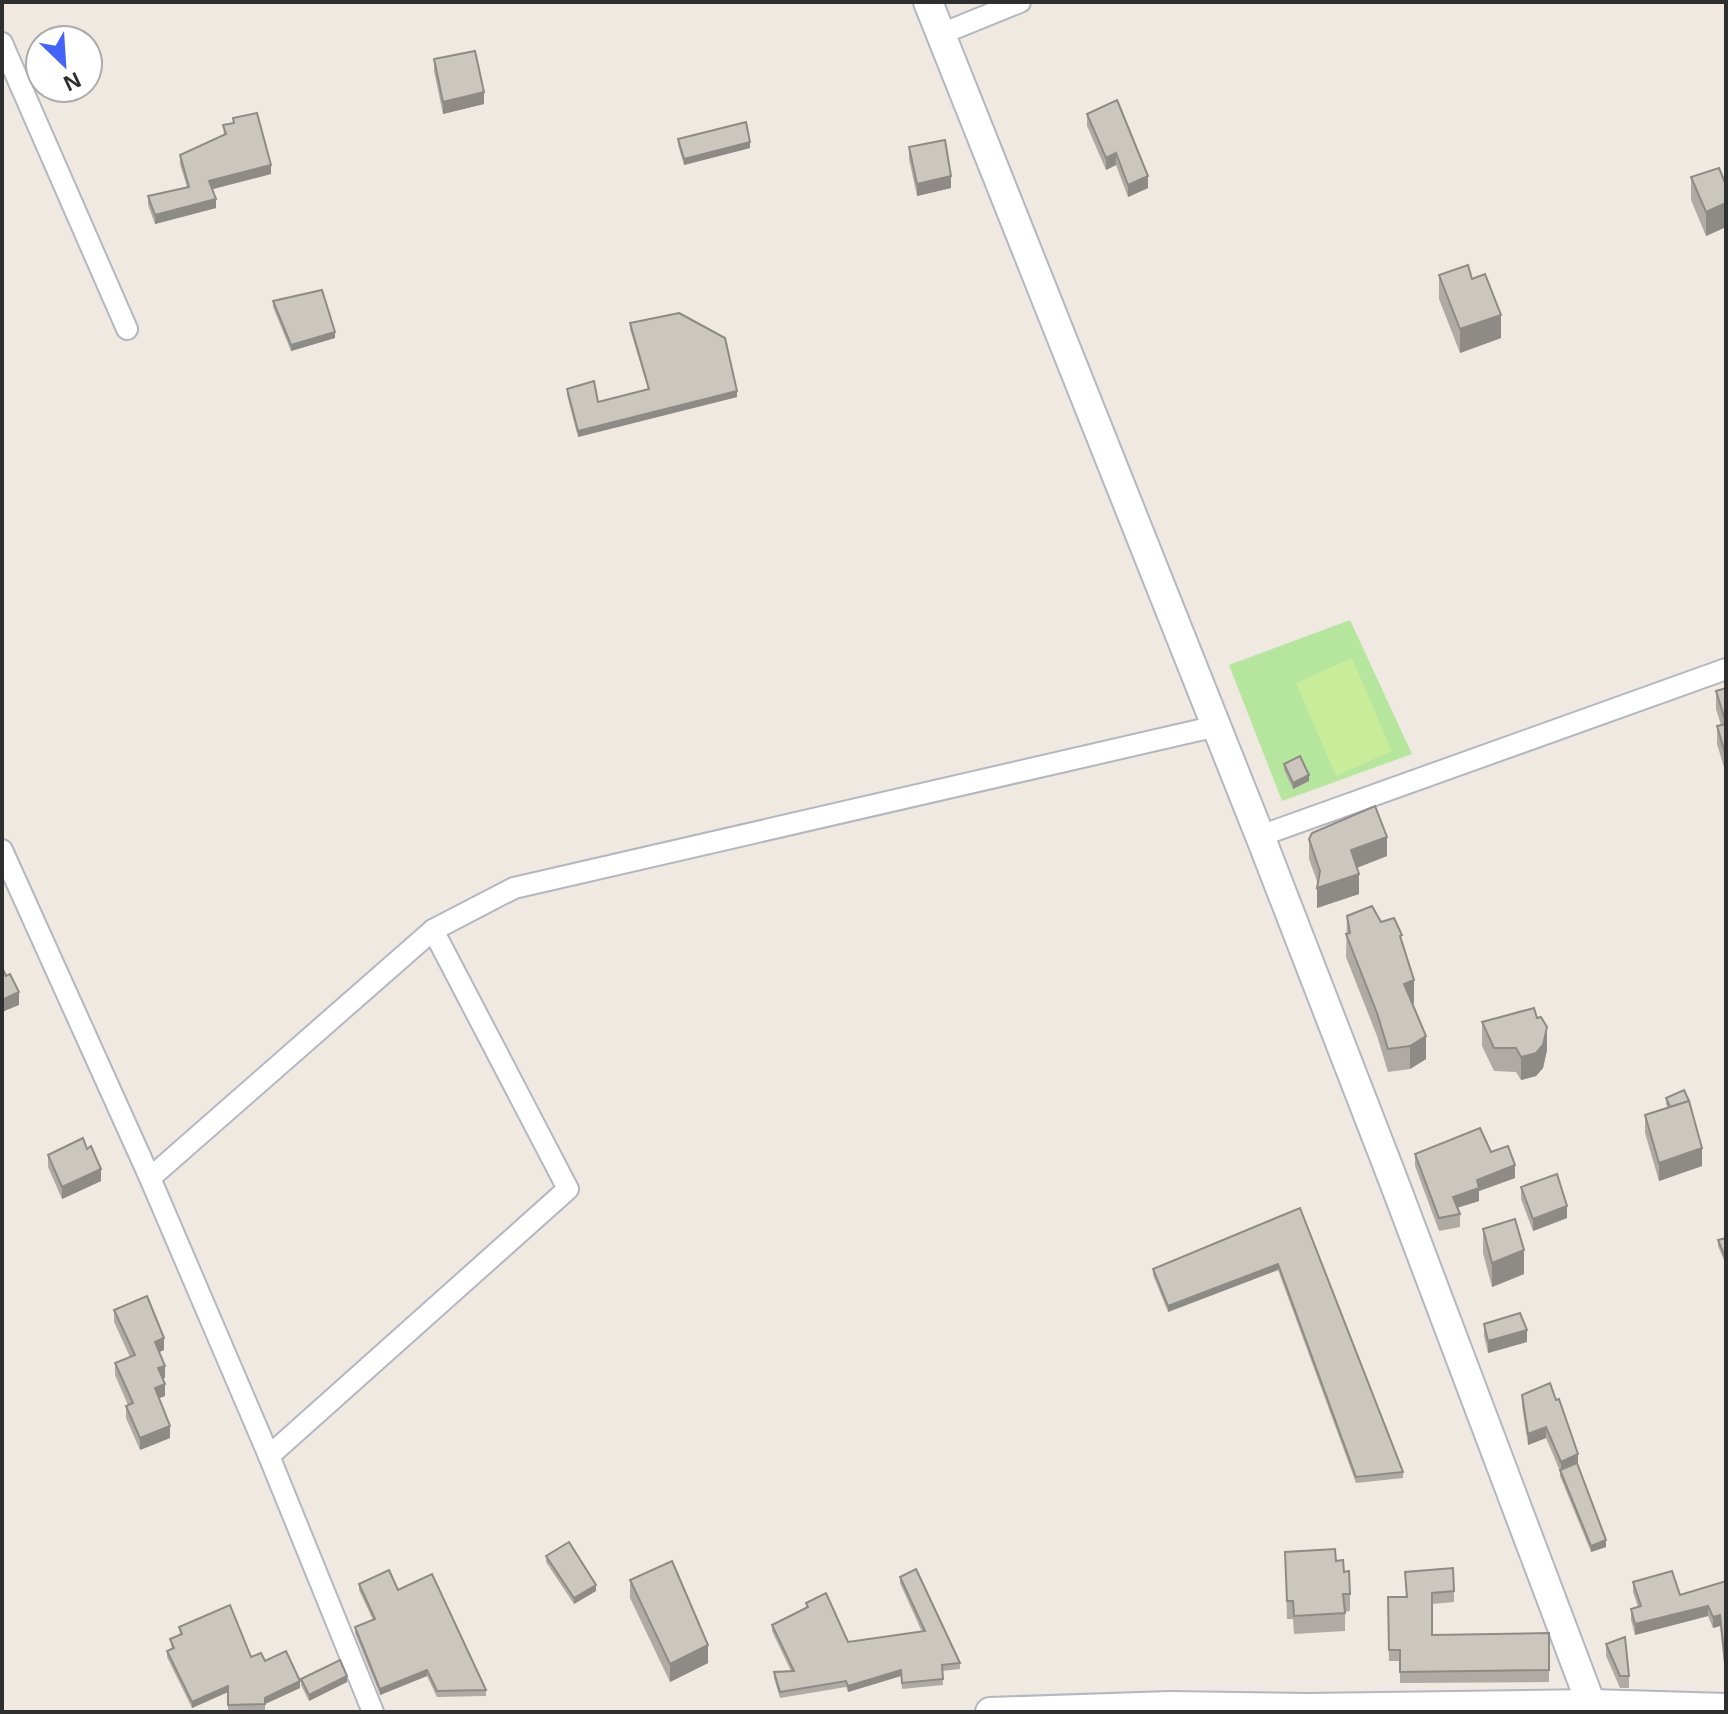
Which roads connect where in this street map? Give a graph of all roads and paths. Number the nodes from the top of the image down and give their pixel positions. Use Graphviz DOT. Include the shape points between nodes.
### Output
graph roads {
  1 [pos="928,2"];
  2 [pos="1020,2"];
  3 [pos="941,34"];
  4 [pos="2,43"];
  5 [pos="127,329"];
  6 [pos="1726,669"];
  7 [pos="1217,726"];
  8 [pos="1260,836"];
  9 [pos="2,850"];
  10 [pos="433,930"];
  11 [pos="150,1178"];
  12 [pos="269,1456"];
  13 [pos="1591,1704"];
  14 [pos="1726,1708"];
  15 [pos="1170,1709"];
  16 [pos="373,1712"];
  17 [pos="990,1712"];
  1 -- 3 [label="street"];
  2 -- 3 [label="street"];
  3 -- 7 [label="street"];
  4 -- 5 [label="street"];
  6 -- 8 [label="street"];
  7 -- 8 [label="street"];
  7 -- 10 [label="street" via="514,888"];
  8 -- 13 [label="street"];
  9 -- 11 [label="street"];
  10 -- 11 [label="street"];
  10 -- 12 [label="street" via="568,1189"];
  11 -- 12 [label="street"];
  12 -- 16 [label="street"];
  13 -- 14 [label="street"];
  13 -- 15 [label="street"];
  15 -- 17 [label="street"];
}
